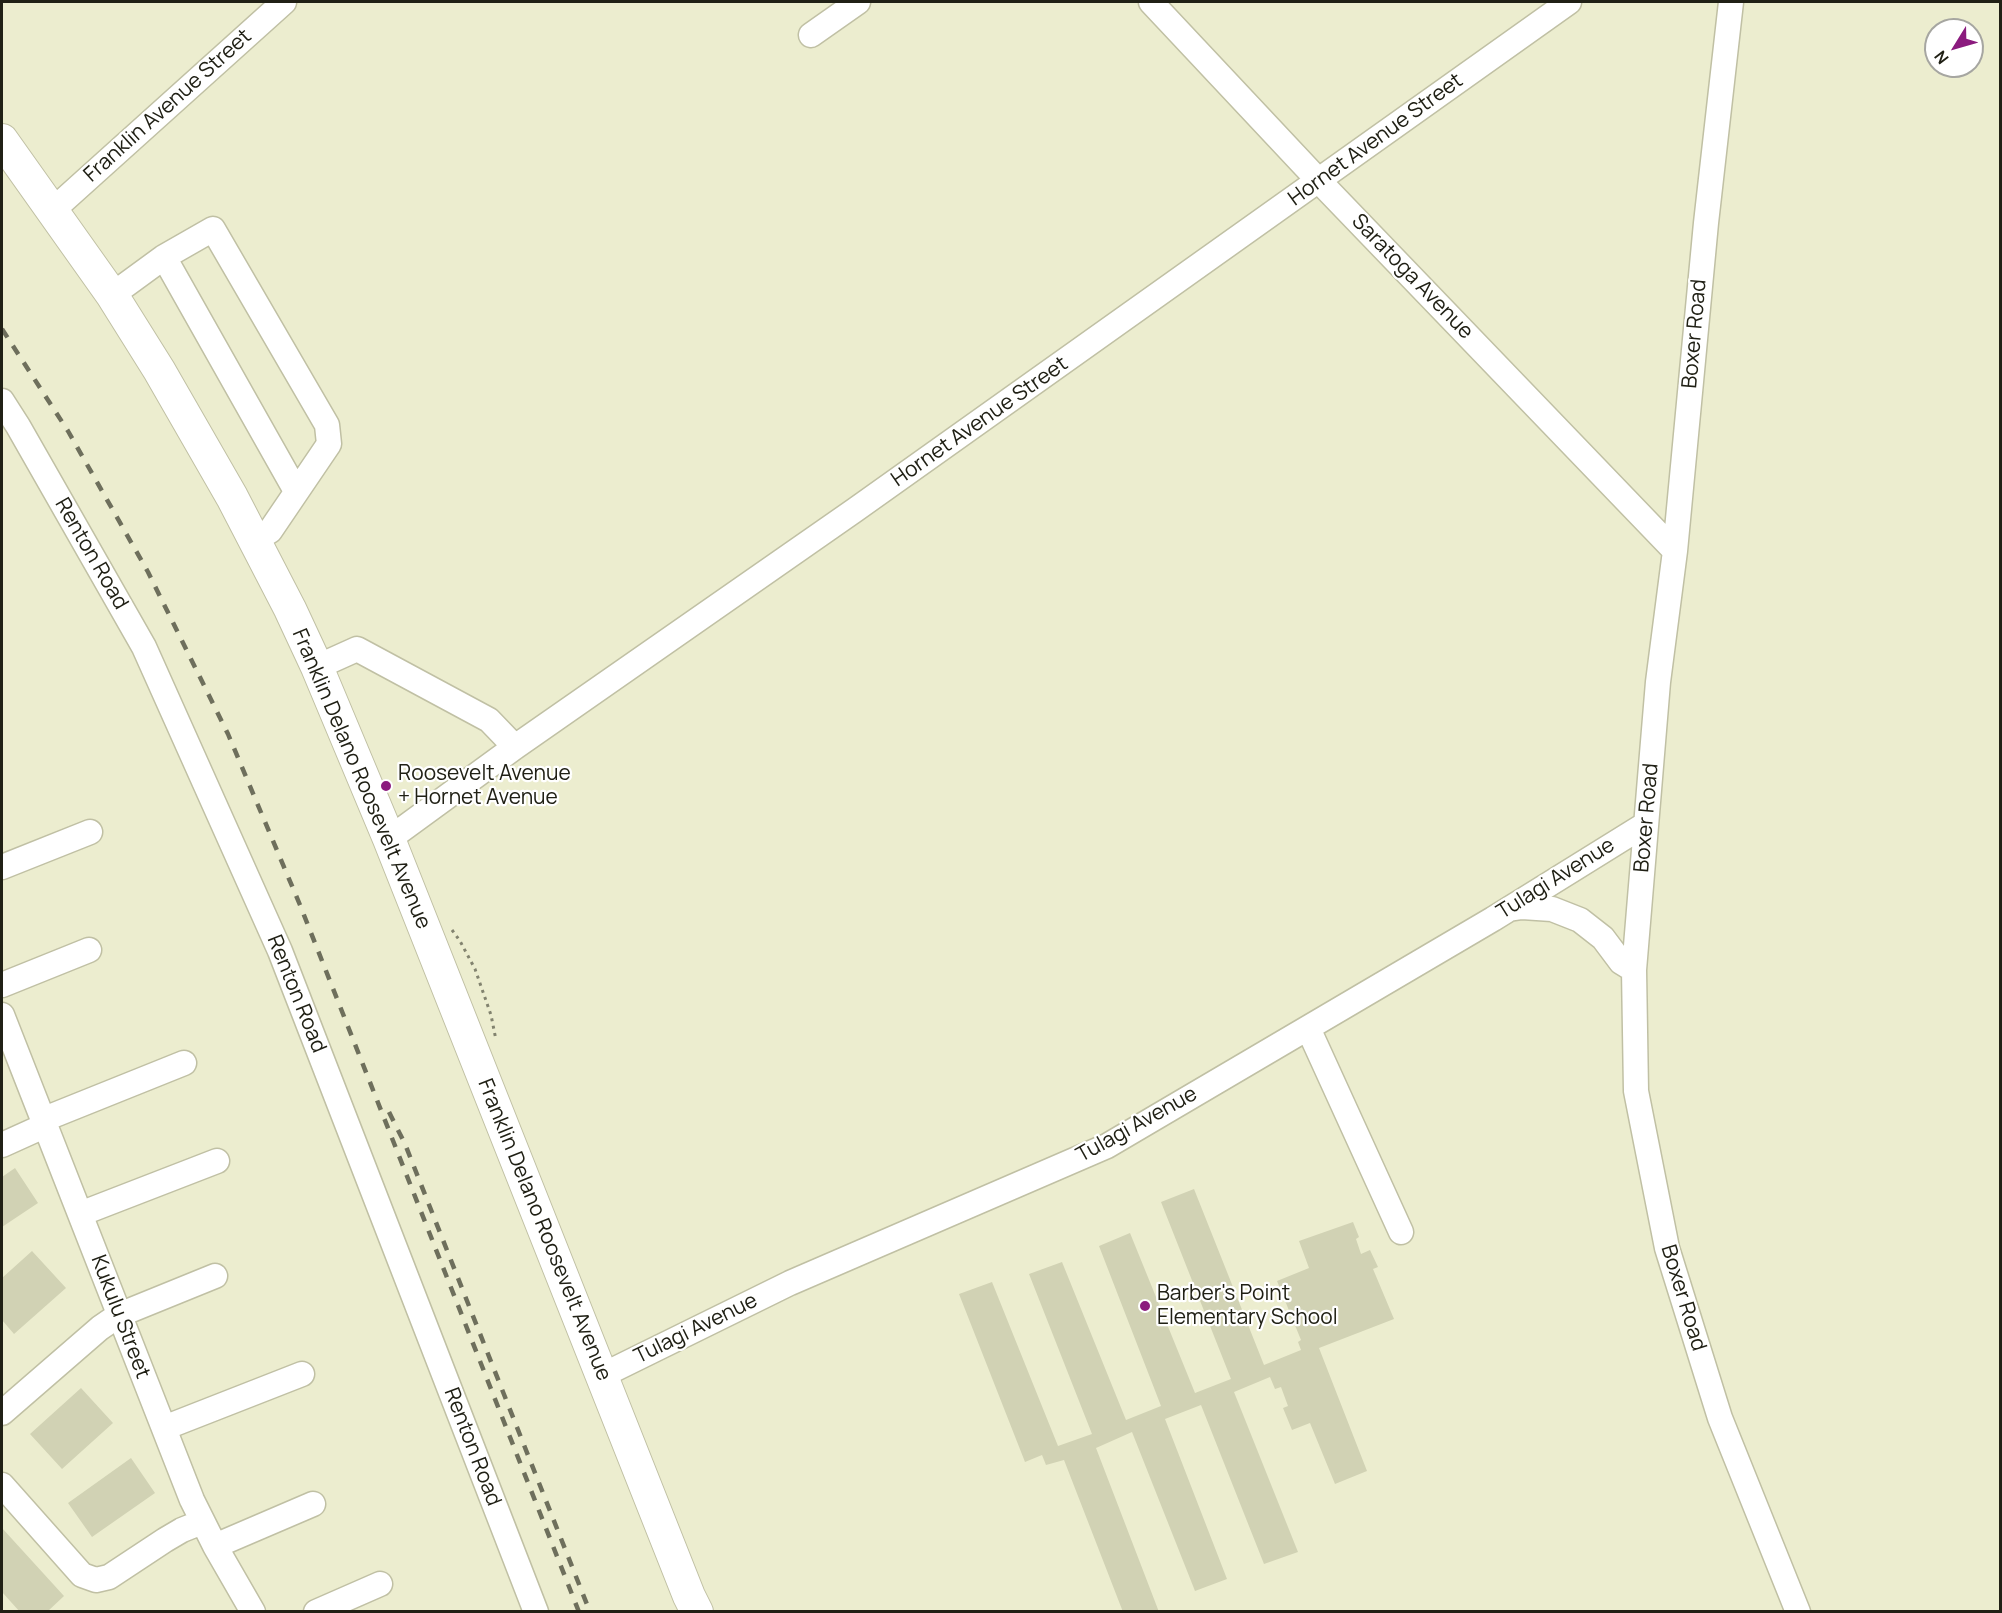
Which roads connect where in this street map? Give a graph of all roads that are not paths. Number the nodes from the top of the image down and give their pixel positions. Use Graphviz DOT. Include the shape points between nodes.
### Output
graph roads {
  1 [pos="284,2"];
  2 [pos="858,2"];
  3 [pos="1151,2"];
  4 [pos="1569,2"];
  5 [pos="1731,2"];
  6 [pos="811,34"];
  7 [pos="2,140"];
  8 [pos="1319,181"];
  9 [pos="53,210"];
  10 [pos="164,257"];
  11 [pos="112,295"];
  12 [pos="2,401"];
  13 [pos="296,491"];
  14 [pos="255,540"];
  15 [pos="1675,550"];
  16 [pos="317,667"];
  17 [pos="515,747"];
  18 [pos="1646,824"];
  19 [pos="90,832"];
  20 [pos="389,839"];
  21 [pos="2,867"];
  22 [pos="1507,909"];
  23 [pos="89,951"];
  24 [pos="1634,970"];
  25 [pos="2,985"];
  26 [pos="2,1015"];
  27 [pos="1308,1028"];
  28 [pos="184,1063"];
  29 [pos="43,1123"];
  30 [pos="2,1145"];
  31 [pos="217,1161"];
  32 [pos="80,1214"];
  33 [pos="1401,1232"];
  34 [pos="215,1276"];
  35 [pos="119,1315"];
  36 [pos="303,1374"];
  37 [pos="602,1376"];
  38 [pos="2,1413"];
  39 [pos="164,1428"];
  40 [pos="2,1485"];
  41 [pos="313,1504"];
  42 [pos="202,1522"];
  43 [pos="215,1546"];
  44 [pos="380,1584"];
  45 [pos="693,1606"];
  46 [pos="253,1611"];
  47 [pos="316,1611"];
  48 [pos="536,1611"];
  49 [pos="1798,1611"];
  1 -- 9 [label="street, Franklin Avenue Street"];
  2 -- 6 [label="street"];
  3 -- 8 [label="street, Saratoga Avenue"];
  4 -- 8 [label="street, Hornet Avenue Street"];
  5 -- 15 [label="street, Boxer Road"];
  7 -- 9 [label="main road, Franklin Delano Roosevelt Avenue"];
  8 -- 15 [label="street, Saratoga Avenue"];
  8 -- 17 [label="street, Hornet Avenue Street"];
  9 -- 11 [label="main road, Franklin Delano Roosevelt Avenue"];
  10 -- 11 [label="street"];
  10 -- 13 [label="street"];
  10 -- 13 [label="street" via="213,229 327,425 329,444"];
  11 -- 14 [label="main road, Franklin Delano Roosevelt Avenue" via="209,455"];
  12 -- 48 [label="street, Renton Road" via="144,646 280,951"];
  13 -- 14 [label="street" via="270,531"];
  14 -- 16 [label="main road, Franklin Delano Roosevelt Avenue"];
  15 -- 18 [label="street, Boxer Road" via="1658,682"];
  16 -- 17 [label="street" via="357,649 489,720"];
  16 -- 20 [label="main road, Franklin Delano Roosevelt Avenue"];
  17 -- 20 [label="street, Hornet Avenue Street"];
  18 -- 22 [label="street, Tulagi Avenue"];
  18 -- 24 [label="street, Boxer Road"];
  19 -- 21 [label="street"];
  20 -- 37 [label="main road, Franklin Delano Roosevelt Avenue"];
  22 -- 24 [label="street" via="1552,909 1580,920"];
  22 -- 27 [label="street, Tulagi Avenue"];
  23 -- 25 [label="street"];
  24 -- 49 [label="street, Boxer Road" via="1636,1091 1667,1248 1720,1418"];
  26 -- 29 [label="street, Kukulu Street"];
  27 -- 33 [label="street"];
  27 -- 37 [label="street, Tulagi Avenue" via="1107,1146 790,1283"];
  28 -- 29 [label="street"];
  29 -- 30 [label="street"];
  29 -- 32 [label="street, Kukulu Street"];
  31 -- 32 [label="street"];
  32 -- 35 [label="street, Kukulu Street"];
  34 -- 35 [label="street"];
  35 -- 38 [label="street"];
  35 -- 39 [label="street, Kukulu Street"];
  36 -- 39 [label="street"];
  37 -- 45 [label="main road, Franklin Delano Roosevelt Avenue"];
  39 -- 42 [label="street, Kukulu Street"];
  40 -- 42 [label="street" via="82,1575 96,1580 109,1577 165,1540"];
  41 -- 43 [label="street"];
  42 -- 43 [label="street, Kukulu Street"];
  43 -- 46 [label="street, Kukulu Street"];
  44 -- 47 [label="street"];
}
